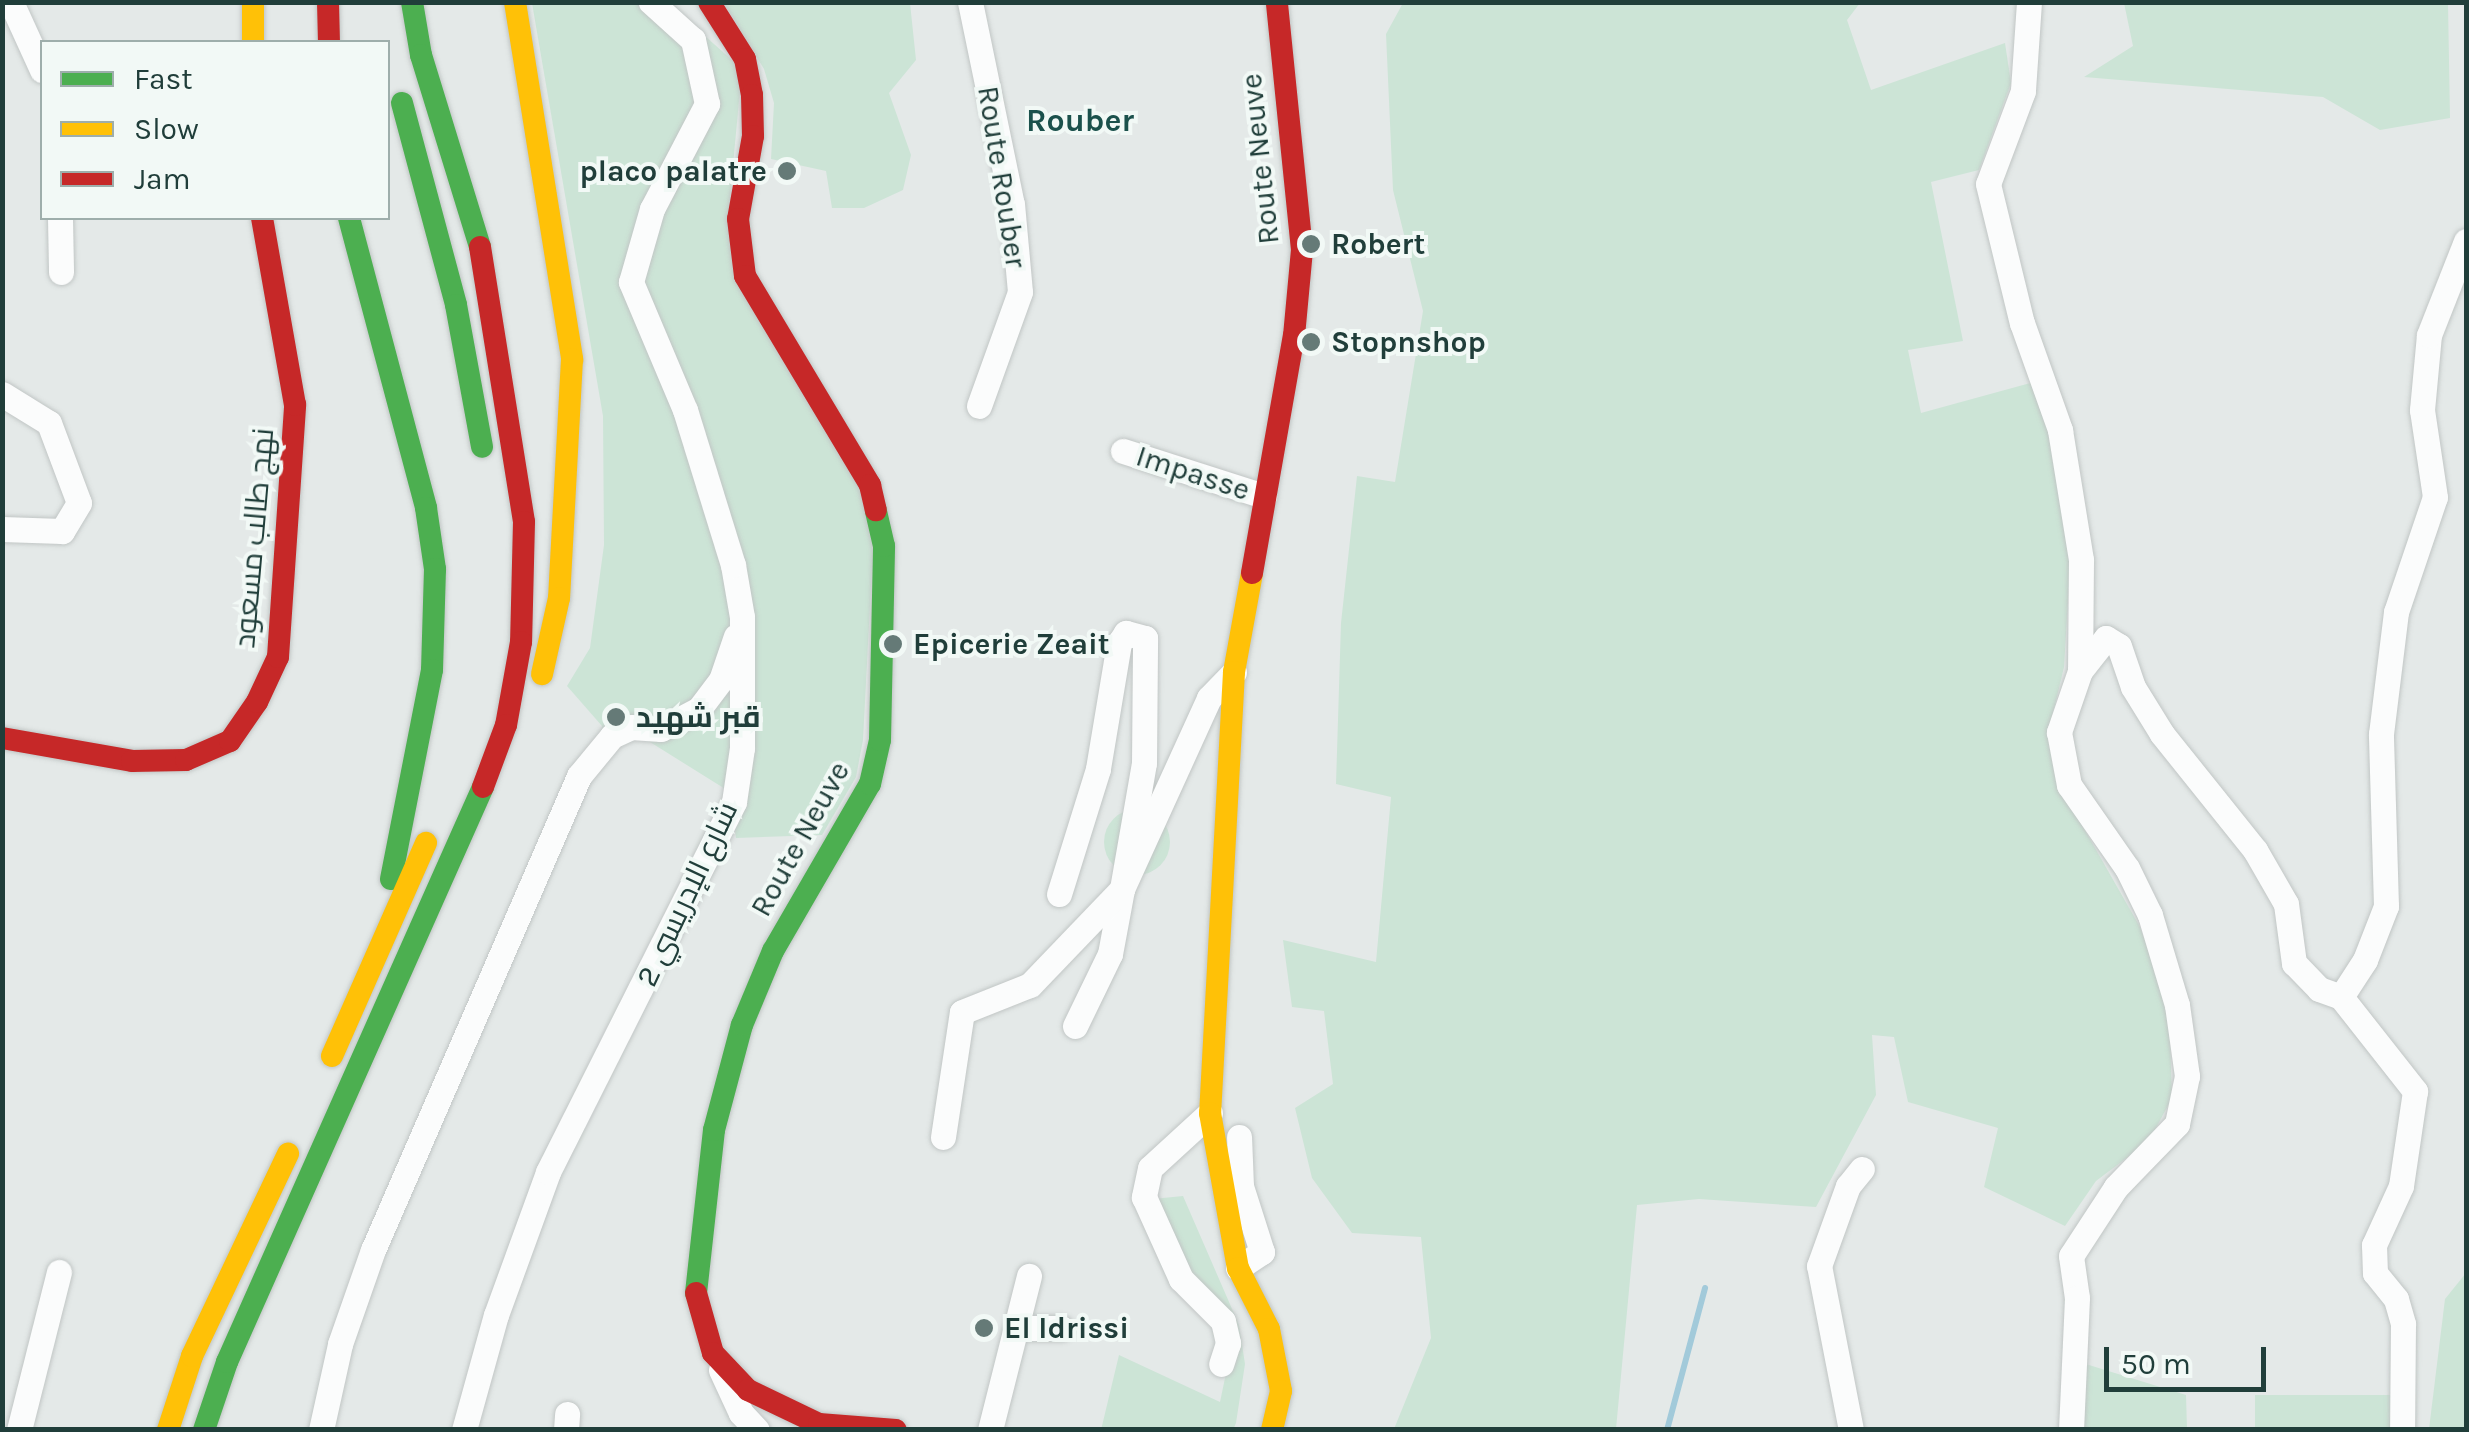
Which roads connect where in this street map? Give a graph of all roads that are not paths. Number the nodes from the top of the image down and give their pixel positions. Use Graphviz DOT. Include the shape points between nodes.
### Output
graph roads {
  1 [pos="11,2"];
  2 [pos="253,2"];
  3 [pos="328,2"];
  4 [pos="412,2"];
  5 [pos="515,2"];
  6 [pos="651,2"];
  7 [pos="709,2"];
  8 [pos="970,2"];
  9 [pos="2029,2"];
  10 [pos="1275,8"];
  11 [pos="252,40"];
  12 [pos="329,40"];
  13 [pos="40,66"];
  14 [pos="393,75"];
  15 [pos="60,220"];
  16 [pos="262,220"];
  17 [pos="350,220"];
  18 [pos="2466,241"];
  19 [pos="60,272"];
  20 [pos="2,394"];
  21 [pos="979,406"];
  22 [pos="1123,451"];
  23 [pos="487,476"];
  24 [pos="1264,496"];
  25 [pos="2,528"];
  26 [pos="742,616"];
  27 [pos="2080,671"];
  28 [pos="1234,672"];
  29 [pos="2,738"];
  30 [pos="437,818"];
  31 [pos="1122,889"];
  32 [pos="1059,894"];
  33 [pos="424,932"];
  34 [pos="2341,997"];
  35 [pos="352,1012"];
  36 [pos="1076,1026"];
  37 [pos="322,1077"];
  38 [pos="1210,1113"];
  39 [pos="300,1126"];
  40 [pos="944,1137"];
  41 [pos="1238,1137"];
  42 [pos="1862,1169"];
  43 [pos="1238,1268"];
  44 [pos="59,1272"];
  45 [pos="1029,1276"];
  46 [pos="1020,1328"];
  47 [pos="1061,1328"];
  48 [pos="713,1352"];
  49 [pos="1221,1364"];
  50 [pos="19,1430"];
  51 [pos="168,1430"];
  52 [pos="204,1430"];
  53 [pos="321,1430"];
  54 [pos="464,1430"];
  55 [pos="757,1430"];
  56 [pos="896,1430"];
  57 [pos="990,1430"];
  58 [pos="1272,1430"];
  59 [pos="1852,1430"];
  60 [pos="2071,1430"];
  61 [pos="2402,1430"];
  1 -- 13 [label="street"];
  2 -- 11 [label="main road"];
  3 -- 12 [label="main road"];
  4 -- 33 [label="main road" via="421,54 478,241 524,522 521,642 506,725"];
  5 -- 33 [label="main road" via="572,358 559,598 527,716"];
  6 -- 26 [label="street, شارع الإدريسي 2" via="694,40 707,104 652,209 631,282 685,410 724,531"];
  7 -- 48 [label="main road, Route Neuve" via="738,44 752,95 753,136 738,219 745,276 870,485 884,546 876,648 880,740 870,784 772,951 742,1025 714,1130 694,1287"];
  8 -- 21 [label="street, Route Rouber" via="1012,204 1020,292"];
  9 -- 27 [label="street" via="2023,91 1988,184 2022,322 2060,430 2082,560"];
  10 -- 24 [label="main road, Route Neuve" via="1302,250 1294,336"];
  14 -- 23 [label="main road" via="456,305"];
  15 -- 19 [label="street"];
  16 -- 29 [label="main road, نهج طالب مسعود" via="295,404 278,657 257,702 230,741 186,760 132,761"];
  17 -- 35 [label="main road" via="426,508 435,623 404,832"];
  18 -- 34 [label="street" via="2430,334 2422,410 2435,497 2396,612 2381,734 2386,906 2365,960"];
  20 -- 25 [label="street" via="49,423 79,503 62,531"];
  22 -- 24 [label="street, Impasse"];
  24 -- 28 [label="main road, Route Neuve"];
  26 -- 53 [label="street" via="721,680 698,709 662,729 631,727 612,736 579,776 373,1250 340,1344"];
  26 -- 54 [label="street, شارع الإدريسي 2" via="742,748 734,802 548,1172 496,1315"];
  27 -- 34 [label="street" via="2106,638 2119,646 2133,687 2162,734 2255,850 2286,904 2294,963 2319,989"];
  27 -- 60 [label="street" via="2058,732 2069,785 2127,868 2150,915 2177,1004 2187,1076 2177,1124 2116,1187 2072,1256"];
  28 -- 31 [label="street" via="1208,698"];
  28 -- 38 [label="main road, Route Neuve"];
  30 -- 35 [label="main road"];
  31 -- 32 [label="street" via="1144,763 1148,644 1126,633 1098,769"];
  31 -- 36 [label="street" via="1110,954"];
  31 -- 40 [label="street" via="1030,985 962,1012"];
  33 -- 52 [label="main road" via="226,1362"];
  34 -- 61 [label="street" via="2415,1091 2401,1186 2374,1245 2375,1273 2396,1299 2403,1324"];
  35 -- 37 [label="main road"];
  38 -- 43 [label="main road, Route Neuve"];
  38 -- 49 [label="street" via="1150,1168 1144,1197 1181,1279 1223,1322 1228,1343"];
  39 -- 51 [label="main road" via="192,1356"];
  41 -- 43 [label="street" via="1240,1186 1262,1252"];
  42 -- 59 [label="street" via="1848,1186 1819,1266"];
  43 -- 58 [label="main road, Route Neuve" via="1269,1330 1282,1390"];
  44 -- 50 [label="street"];
  45 -- 46 [label="street"];
  46 -- 47 [label="street"];
  46 -- 57 [label="street"];
  48 -- 55 [label="street" via="740,1413"];
  48 -- 56 [label="main road, Route Neuve" via="748,1390 818,1424"];
}
